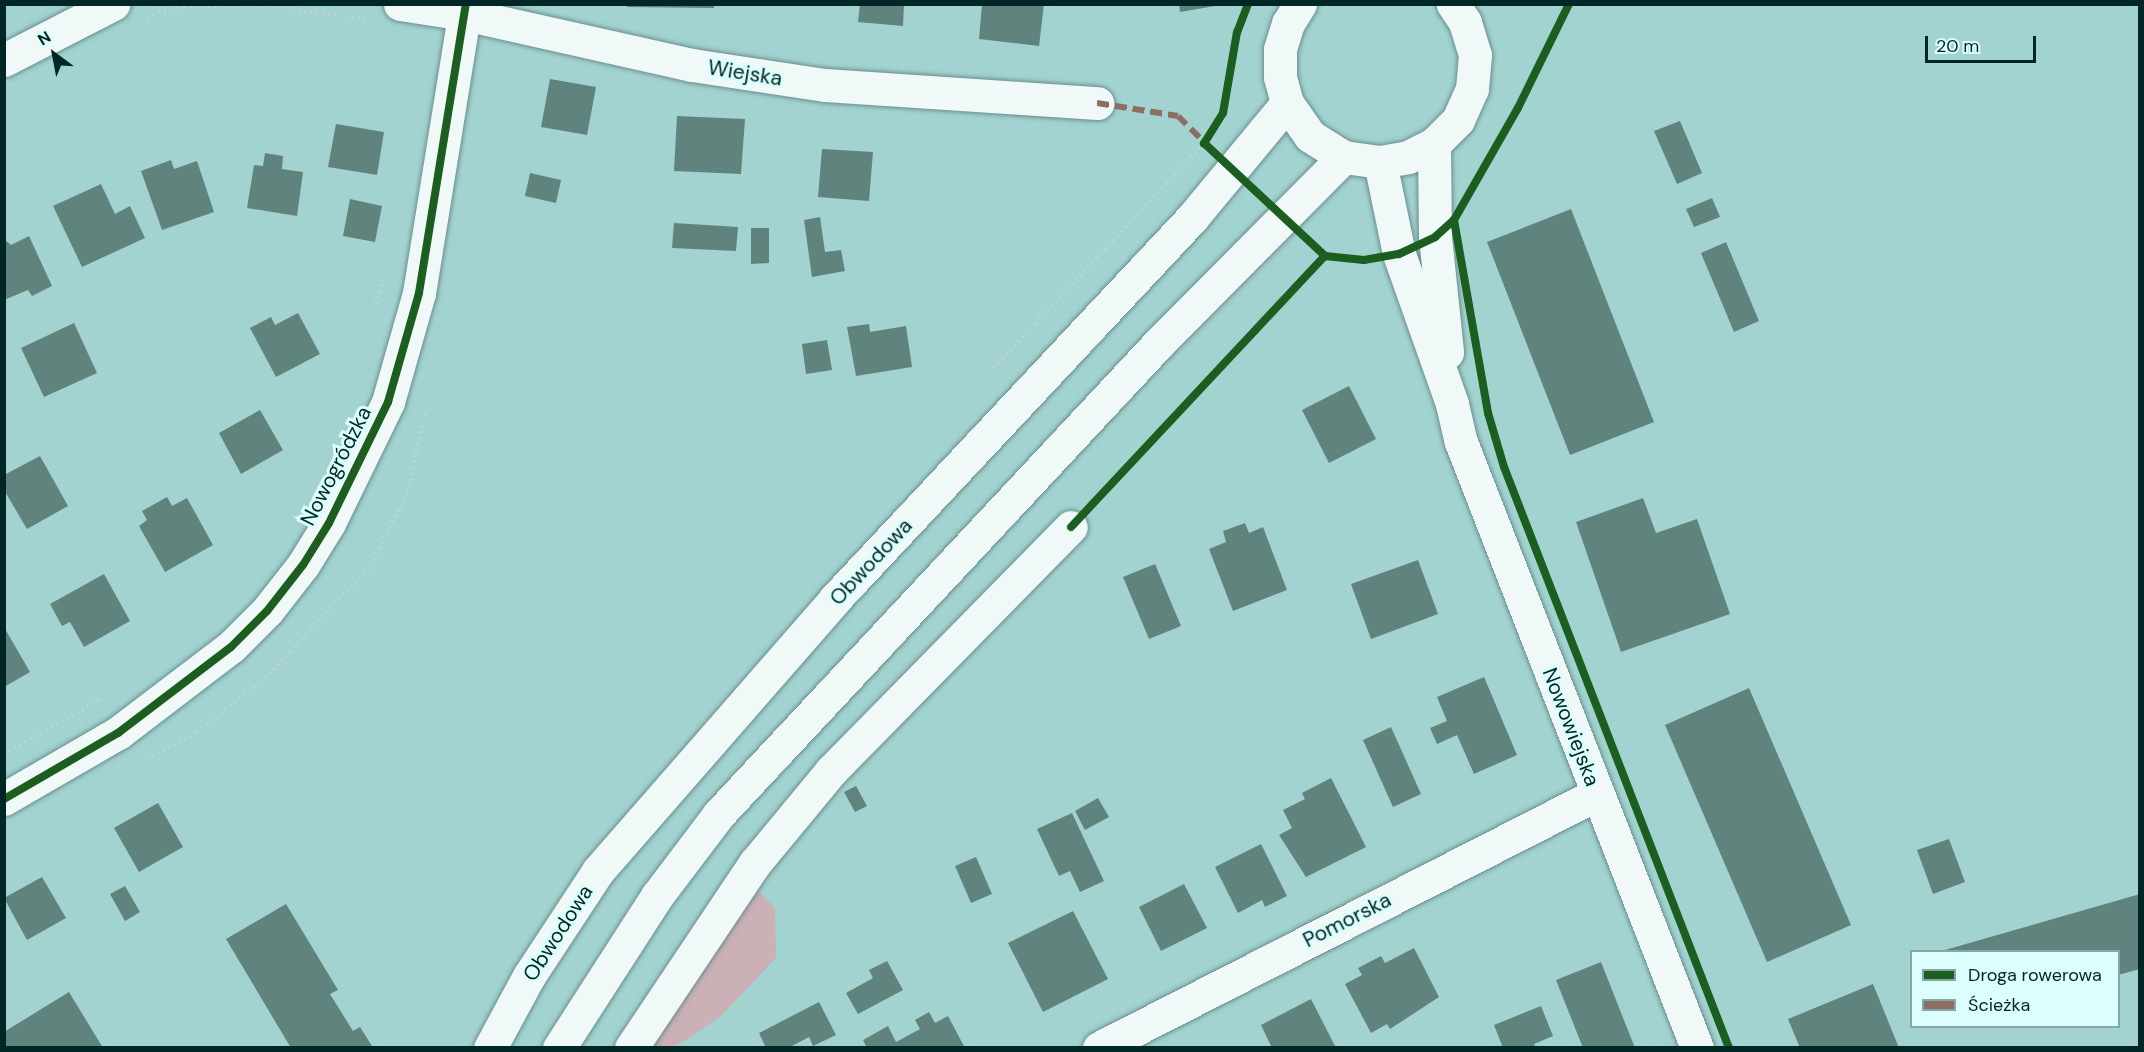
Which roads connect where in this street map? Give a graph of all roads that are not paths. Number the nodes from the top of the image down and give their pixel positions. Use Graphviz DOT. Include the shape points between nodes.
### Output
graph roads {
  1 [pos="1300,4"];
  2 [pos="465,9"];
  3 [pos="1467,10"];
  4 [pos="126,12"];
  5 [pos="387,13"];
  6 [pos="4,60"];
  7 [pos="1097,103"];
  8 [pos="1287,103"];
  9 [pos="1434,144"];
  10 [pos="1344,157"];
  11 [pos="1380,162"];
  12 [pos="1452,404"];
  13 [pos="1071,526"];
  14 [pos="1597,794"];
  15 [pos="4,799"];
  16 [pos="490,1047"];
  17 [pos="559,1047"];
  18 [pos="631,1047"];
  19 [pos="1099,1047"];
  20 [pos="1697,1047"];
  1 -- 8 [label="street" via="1288,23 1280,50 1280,76"];
  2 -- 5 [label="street, Wiejska"];
  2 -- 7 [label="street, Wiejska" via="692,65 825,85"];
  2 -- 15 [label="street, Nowogródzka" via="419,293 373,438 329,523 303,565 231,647 118,733"];
  3 -- 9 [label="street" via="1475,55 1472,89 1458,120"];
  4 -- 6 [label="street"];
  8 -- 10 [label="street" via="1310,136"];
  8 -- 16 [label="street, Obwodowa" via="1192,218 835,599 598,871 529,976"];
  9 -- 11 [label="street" via="1408,157"];
  9 -- 12 [label="street, Nowowiejska" via="1435,237"];
  10 -- 11 [label="street"];
  10 -- 17 [label="street" via="1158,344 727,806 657,896"];
  11 -- 12 [label="street, Nowowiejska" via="1399,254"];
  12 -- 14 [label="street, Nowowiejska" via="1461,442"];
  13 -- 18 [label="street" via="831,771 755,863"];
  14 -- 19 [label="street, Pomorska"];
  14 -- 20 [label="street, Nowowiejska"];
}
